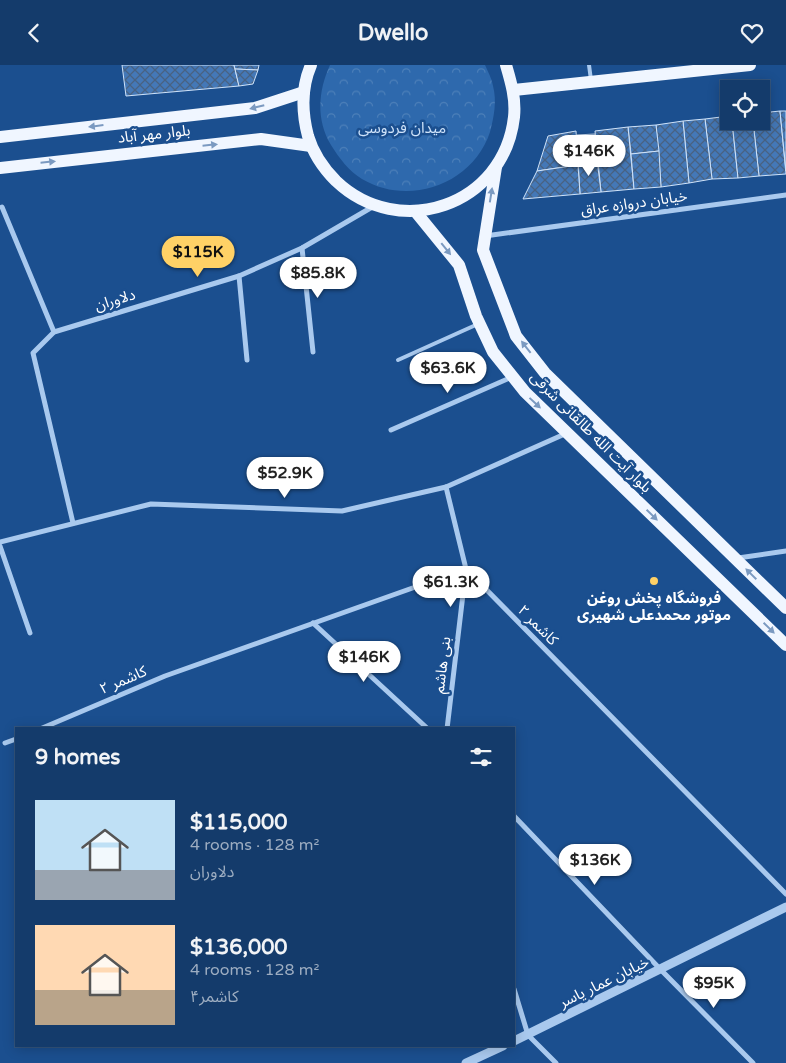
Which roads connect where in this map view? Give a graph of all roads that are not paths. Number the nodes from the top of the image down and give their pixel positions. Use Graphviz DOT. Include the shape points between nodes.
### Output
graph roads {
  1 [pos="311,65"];
  2 [pos="506,65"];
  3 [pos="588,65"];
  4 [pos="750,65"];
  5 [pos="658,70"];
  6 [pos="592,82"];
  7 [pos="514,90"];
  8 [pos="304,92"];
  9 [pos="0,137"];
  10 [pos="311,146"];
  11 [pos="496,167"];
  12 [pos="0,169"];
  13 [pos="786,195"];
  14 [pos="374,206"];
  15 [pos="2,207"];
  16 [pos="415,211"];
  17 [pos="485,236"];
  18 [pos="302,248"];
  19 [pos="239,276"];
  20 [pos="480,323"];
  21 [pos="54,331"];
  22 [pos="313,352"];
  23 [pos="247,360"];
  24 [pos="398,360"];
  25 [pos="512,376"];
  26 [pos="391,430"];
  27 [pos="567,433"];
  28 [pos="446,487"];
  29 [pos="73,523"];
  30 [pos="0,541"];
  31 [pos="0,546"];
  32 [pos="786,551"];
  33 [pos="735,558"];
  34 [pos="466,569"];
  35 [pos="786,608"];
  36 [pos="313,623"];
  37 [pos="30,633"];
  38 [pos="786,645"];
  39 [pos="45,727"];
  40 [pos="426,727"];
  41 [pos="447,727"];
  42 [pos="15,739"];
  43 [pos="5,743"];
  44 [pos="515,817"];
  45 [pos="786,894"];
  46 [pos="786,907"];
  47 [pos="661,969"];
  48 [pos="515,992"];
  49 [pos="528,1035"];
  50 [pos="515,1041"];
  51 [pos="501,1047"];
  52 [pos="466,1063"];
  53 [pos="556,1063"];
  54 [pos="754,1063"];
  1 -- 8 [label="main road"];
  2 -- 7 [label="main road"];
  3 -- 6 [label="lane"];
  4 -- 5 [label="main road"];
  5 -- 6 [label="main road"];
  6 -- 7 [label="main road"];
  7 -- 11 [label="main road" via="514,117 508,143"];
  8 -- 9 [label="main road, بلوار مهر آباد, one-way" via="255,108"];
  8 -- 10 [label="main road" via="304,119"];
  12 -- 10 [label="main road, بلوار مهر آباد, one-way" via="261,139"];
  10 -- 14 [label="main road" via="326,171 347,192"];
  11 -- 16 [label="main road" via="480,185 461,198 439,208"];
  17 -- 11 [label="main road, بلوار آیت الله طالقانی شرقی, one-way"];
  13 -- 17 [label="street, خیابان دروازه عراق"];
  14 -- 16 [label="main road" via="394,211"];
  14 -- 18 [label="street, دلاوران"];
  15 -- 21 [label="street"];
  16 -- 20 [label="main road, بلوار آیت الله طالقانی شرقی, one-way" via="459,265"];
  33 -- 17 [label="main road, بلوار آیت الله طالقانی شرقی, one-way" via="545,373 516,336 483,250"];
  18 -- 19 [label="street, دلاوران"];
  18 -- 22 [label="street"];
  19 -- 21 [label="street, دلاوران"];
  19 -- 23 [label="street"];
  20 -- 24 [label="lane"];
  20 -- 25 [label="main road, بلوار آیت الله طالقانی شرقی" via="493,351"];
  21 -- 29 [label="street, دلاوران" via="33,353"];
  25 -- 26 [label="street"];
  25 -- 27 [label="main road, بلوار آیت الله طالقانی شرقی, one-way"];
  27 -- 28 [label="street"];
  27 -- 38 [label="main road, بلوار آیت الله طالقانی شرقی, one-way"];
  28 -- 29 [label="street" via="342,511 151,504"];
  28 -- 34 [label="street, بنی هاشم"];
  29 -- 30 [label="street"];
  31 -- 37 [label="street"];
  32 -- 33 [label="street"];
  35 -- 33 [label="main road, بلوار آیت الله طالقانی شرقی, one-way"];
  34 -- 36 [label="street, کاشمر ۲"];
  34 -- 41 [label="street, بنی هاشم"];
  34 -- 45 [label="street, کاشمر ۲"];
  36 -- 39 [label="street, کاشمر ۲" via="165,676"];
  36 -- 40 [label="street"];
  42 -- 43 [label="street"];
  44 -- 47 [label="street"];
  46 -- 47 [label="street, خیابان عمار یاسر"];
  47 -- 49 [label="street, خیابان عمار یاسر"];
  47 -- 54 [label="street"];
  48 -- 49 [label="street"];
  49 -- 50 [label="street, خیابان عمار یاسر"];
  49 -- 53 [label="street"];
  51 -- 52 [label="street"];
}
